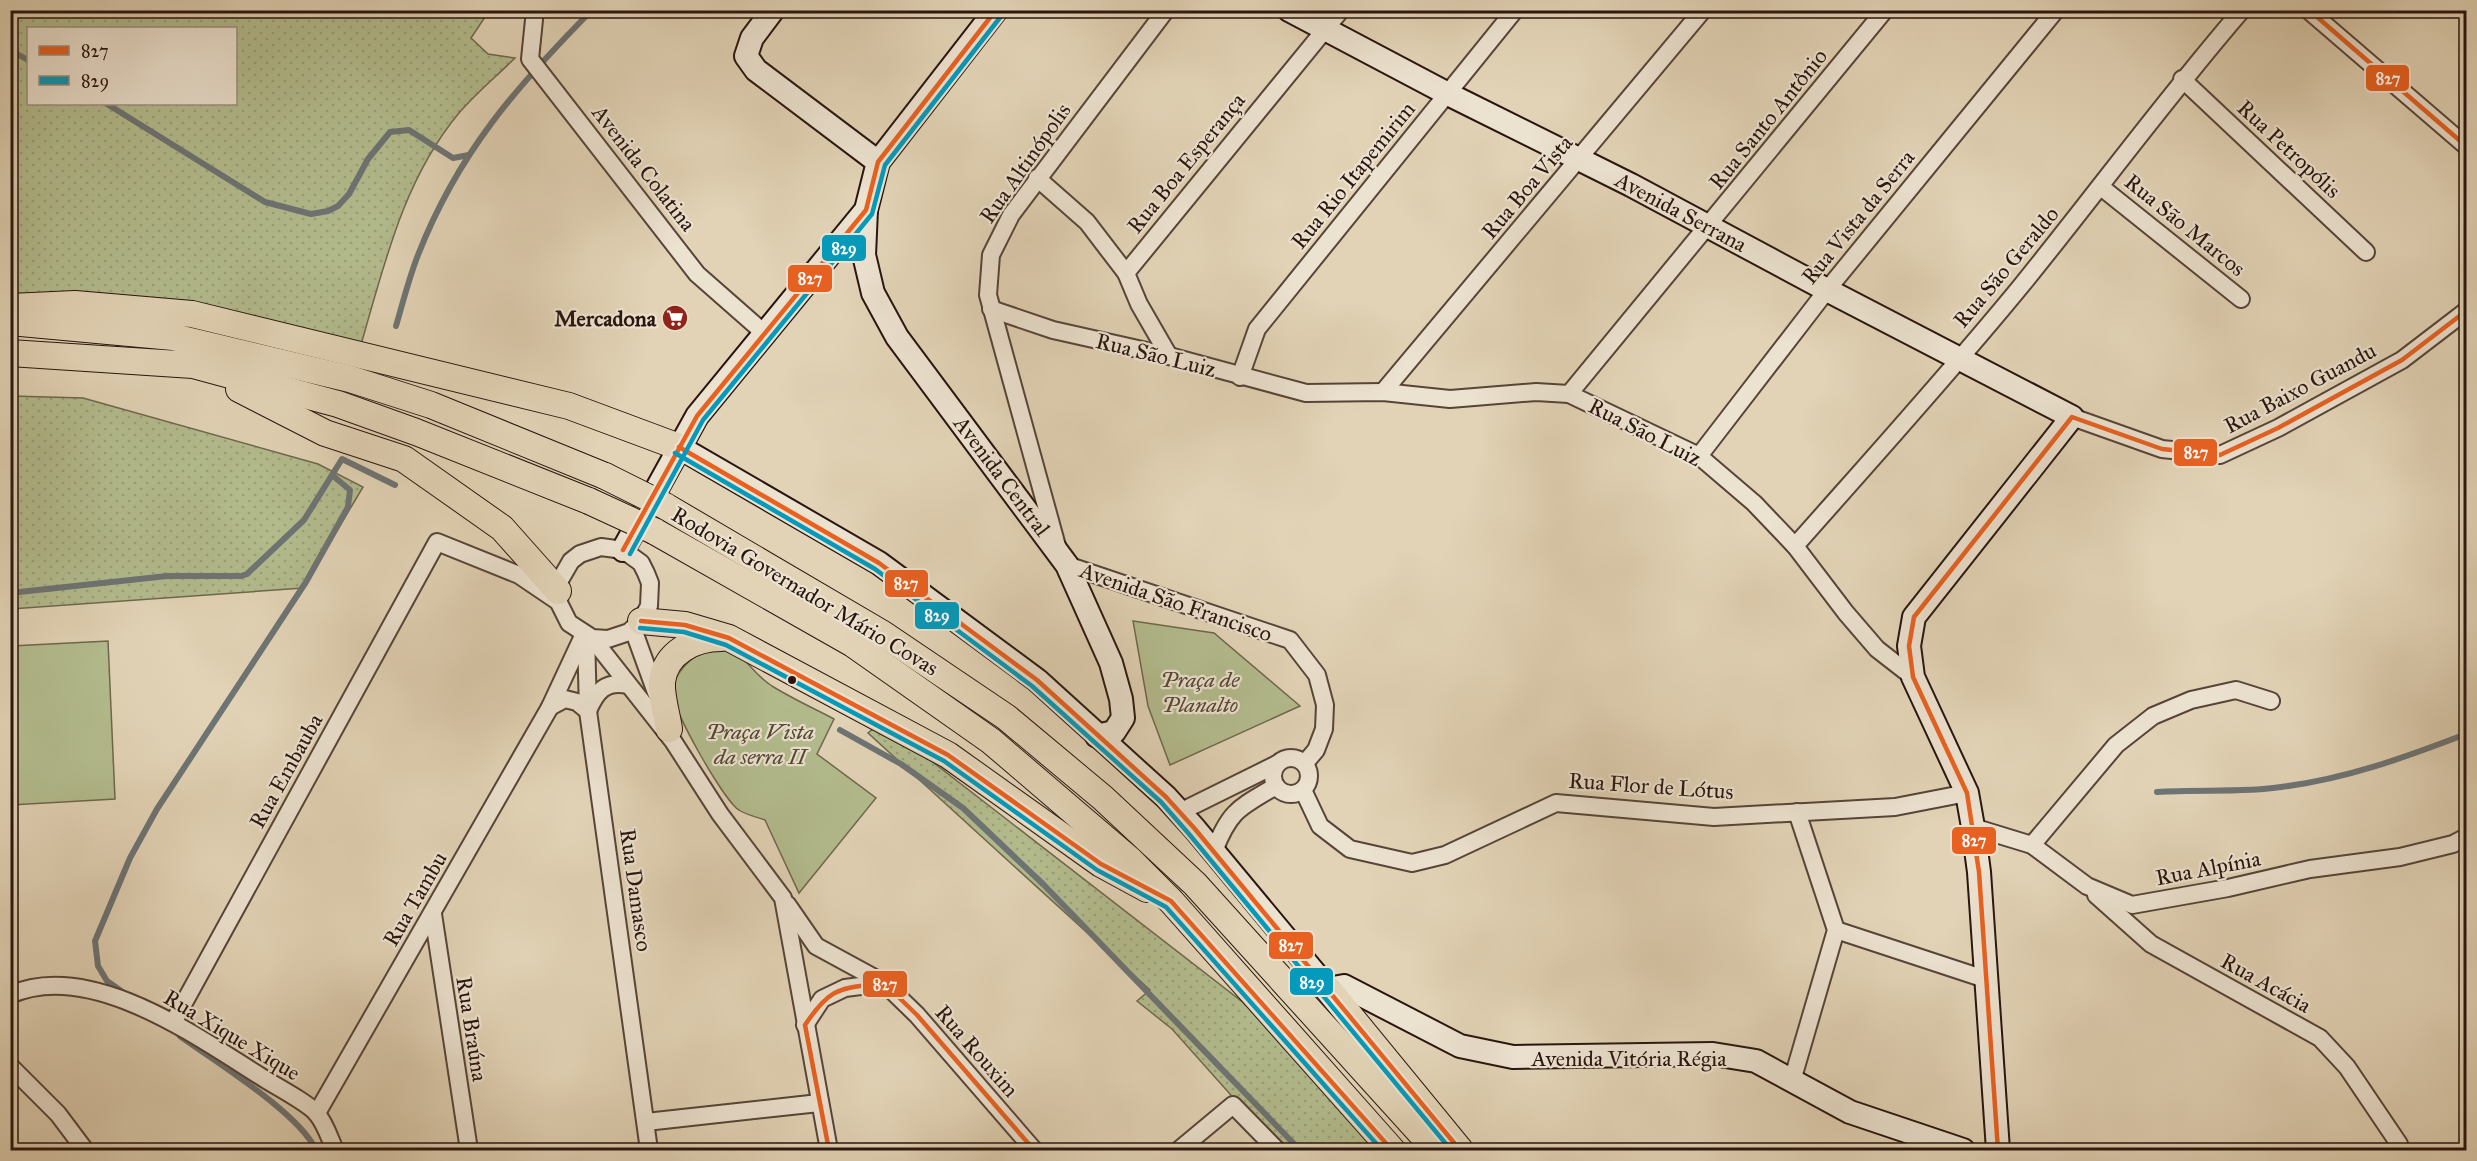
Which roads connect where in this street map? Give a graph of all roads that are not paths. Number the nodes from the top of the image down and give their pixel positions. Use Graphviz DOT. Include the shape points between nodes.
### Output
graph roads {
  1 [pos="535,10"];
  2 [pos="773,10"];
  3 [pos="996,10"];
  4 [pos="1166,10"];
  5 [pos="1289,10"];
  6 [pos="1341,10"];
  7 [pos="1515,10"];
  8 [pos="1704,10"];
  9 [pos="1885,10"];
  10 [pos="2056,10"];
  11 [pos="2242,10"];
  12 [pos="2308,10"];
  13 [pos="1324,30"];
  14 [pos="2182,79"];
  15 [pos="1448,94"];
  16 [pos="2466,146"];
  17 [pos="1580,160"];
  18 [pos="878,162"];
  19 [pos="1037,178"];
  20 [pos="2101,187"];
  21 [pos="866,210"];
  22 [pos="1710,226"];
  23 [pos="2366,252"];
  24 [pos="831,256"];
  25 [pos="1126,273"];
  26 [pos="1827,290"];
  27 [pos="873,293"];
  28 [pos="2241,299"];
  29 [pos="10,307"];
  30 [pos="991,309"];
  31 [pos="2466,311"];
  32 [pos="10,322"];
  33 [pos="763,332"];
  34 [pos="10,353"];
  35 [pos="1169,356"];
  36 [pos="1959,358"];
  37 [pos="192,365"];
  38 [pos="1240,377"];
  39 [pos="1383,392"];
  40 [pos="1569,394"];
  41 [pos="2072,417"];
  42 [pos="679,447"];
  43 [pos="1698,456"];
  44 [pos="1036,468"];
  45 [pos="1004,479"];
  46 [pos="1795,546"];
  47 [pos="623,550"];
  48 [pos="1063,558"];
  49 [pos="559,597"];
  50 [pos="637,625"];
  51 [pos="587,636"];
  52 [pos="729,638"];
  53 [pos="1913,677"];
  54 [pos="628,685"];
  55 [pos="2271,702"];
  56 [pos="550,707"];
  57 [pos="588,711"];
  58 [pos="671,735"];
  59 [pos="1097,736"];
  60 [pos="1305,763"];
  61 [pos="1277,764"];
  62 [pos="1276,786"];
  63 [pos="1303,790"];
  64 [pos="1967,793"];
  65 [pos="1180,812"];
  66 [pos="1797,812"];
  67 [pos="1973,827"];
  68 [pos="2466,837"];
  69 [pos="2032,845"];
  70 [pos="1214,851"];
  71 [pos="2087,886"];
  72 [pos="783,898"];
  73 [pos="1171,902"];
  74 [pos="433,915"];
  75 [pos="1836,930"];
  76 [pos="406,960"];
  77 [pos="438,965"];
  78 [pos="1985,979"];
  79 [pos="884,983"];
  80 [pos="1328,988"];
  81 [pos="10,995"];
  82 [pos="174,1021"];
  83 [pos="805,1025"];
  84 [pos="10,1066"];
  85 [pos="1792,1081"];
  86 [pos="819,1102"];
  87 [pos="317,1113"];
  88 [pos="646,1122"];
  89 [pos="2399,1144"];
  90 [pos="85,1150"];
  91 [pos="335,1150"];
  92 [pos="469,1150"];
  93 [pos="650,1150"];
  94 [pos="829,1150"];
  95 [pos="1034,1150"];
  96 [pos="1179,1150"];
  97 [pos="1277,1150"];
  98 [pos="1392,1150"];
  99 [pos="1437,1150"];
  100 [pos="1460,1150"];
  101 [pos="1964,1150"];
  102 [pos="1998,1150"];
  1 -- 33 [label="street, Avenida Colatina" via="530,59 697,274"];
  2 -- 18 [label="street" via="752,38 746,56 756,70"];
  3 -- 18 [label="street"];
  4 -- 19 [label="street, Rua Altinópolis"];
  5 -- 13 [label="street, Avenida Serrana"];
  6 -- 13 [label="street, Rua Boa Esperança"];
  7 -- 15 [label="street, Rua Rio Itapemirim"];
  8 -- 17 [label="street, Rua Boa Vista"];
  9 -- 22 [label="street, Rua Santo Antônio"];
  10 -- 26 [label="street, Rua Vista da Serra"];
  11 -- 14 [label="street, Rua São Geraldo"];
  12 -- 16 [label="street"];
  13 -- 15 [label="street, Avenida Serrana"];
  13 -- 25 [label="street, Rua Boa Esperança"];
  14 -- 20 [label="street, Rua São Geraldo"];
  14 -- 23 [label="street, Rua Petropólis"];
  15 -- 17 [label="street, Avenida Serrana"];
  15 -- 38 [label="street, Rua Rio Itapemirim" via="1257,329"];
  17 -- 22 [label="street, Avenida Serrana"];
  17 -- 39 [label="street, Rua Boa Vista"];
  18 -- 21 [label="street"];
  19 -- 25 [label="street" via="1087,222"];
  19 -- 30 [label="street, Rua Altinópolis" via="1011,215 991,255"];
  20 -- 28 [label="street, Rua São Marcos"];
  20 -- 36 [label="street, Rua São Geraldo"];
  21 -- 24 [label="street"];
  21 -- 27 [label="street, Avenida Central" via="864,255"];
  22 -- 26 [label="street, Avenida Serrana"];
  22 -- 40 [label="street, Rua Santo Antônio"];
  24 -- 27 [label="street" via="845,260"];
  24 -- 33 [label="street"];
  25 -- 35 [label="street"];
  26 -- 36 [label="street, Avenida Serrana"];
  26 -- 43 [label="street, Rua Vista da Serra"];
  27 -- 45 [label="street, Avenida Central" via="897,337"];
  29 -- 42 [label="main road" via="75,304 192,314 569,406"];
  30 -- 35 [label="street, Rua São Luiz" via="1053,330"];
  30 -- 44 [label="street, Rua Altinópolis"];
  31 -- 41 [label="street, Rua Baixo Guandu" via="2402,360 2220,455 2162,449"];
  32 -- 99 [label="main road, Rodovia Governador Mário Covas, bridge" via="173,337 350,379 431,405 604,476 665,506 883,634 1015,724 1103,798 1195,884"];
  33 -- 42 [label="street" via="697,416"];
  34 -- 37 [label="main road, Rodovia Governador Mário Covas"];
  35 -- 38 [label="street, Rua São Luiz"];
  36 -- 41 [label="street, Avenida Serrana"];
  36 -- 46 [label="street, Rua São Geraldo"];
  37 -- 49 [label="main road" via="326,433 404,459 502,528"];
  37 -- 73 [label="main road, Rodovia Governador Mário Covas, bridge" via="338,404 416,432 654,531 853,644 991,741 1130,860"];
  38 -- 39 [label="street, Rua São Luiz" via="1306,393"];
  39 -- 40 [label="street, Rua São Luiz" via="1450,399 1536,392"];
  40 -- 43 [label="street, Rua São Luiz"];
  41 -- 53 [label="street" via="1914,617 1909,646"];
  42 -- 47 [label="street"];
  42 -- 59 [label="street" via="879,563 1037,680"];
  43 -- 46 [label="street, Rua São Luiz" via="1754,503"];
  44 -- 45 [label="street" via="1026,480 1016,483"];
  44 -- 48 [label="street, Rua Altinópolis"];
  45 -- 48 [label="street, Avenida Central"];
  46 -- 53 [label="street, Rua São Luiz" via="1876,649"];
  47 -- 49 [label="street" via="601,547 580,554 564,570"];
  47 -- 50 [label="street" via="641,563 650,583 649,606"];
  48 -- 59 [label="street, Avenida Central" via="1112,663 1121,699 1123,718 1114,732"];
  48 -- 60 [label="street, Avenida São Francisco" via="1290,640 1317,675 1325,705 1324,729 1316,750"];
  49 -- 51 [label="street" via="568,623"];
  49 -- 82 [label="street, Rua Embauba" via="519,575 436,542"];
  50 -- 51 [label="street" via="620,637"];
  50 -- 52 [label="main road" via="685,625"];
  50 -- 58 [label="street"];
  51 -- 54 [label="street"];
  51 -- 56 [label="street, Rua Tambu"];
  51 -- 57 [label="street, Rua Damasco"];
  52 -- 58 [label="main road" via="703,638 685,647 669,662 662,682"];
  52 -- 73 [label="main road" via="948,755 1101,864"];
  53 -- 64 [label="street, Rua São Luiz"];
  54 -- 57 [label="street" via="616,682 605,686 595,694"];
  54 -- 58 [label="street"];
  55 -- 69 [label="street" via="2236,690 2191,700 2153,716 2116,745"];
  56 -- 57 [label="street" via="565,699"];
  56 -- 74 [label="street, Rua Tambu"];
  57 -- 88 [label="street, Rua Damasco"];
  58 -- 72 [label="street, Rua Rouxim" via="720,814"];
  59 -- 65 [label="street"];
  60 -- 61 [label="street" via="1294,757"];
  60 -- 63 [label="street" via="1309,781"];
  61 -- 62 [label="street" via="1273,775"];
  61 -- 65 [label="street"];
  62 -- 63 [label="street" via="1286,793"];
  62 -- 70 [label="street" via="1245,804 1225,822"];
  63 -- 66 [label="street, Rua Flor de Lótus" via="1320,826 1350,849 1412,863 1445,855 1556,803 1714,817"];
  64 -- 66 [label="street, Rua Flor de Lótus" via="1895,807"];
  64 -- 67 [label="street, Rua São Luiz"];
  65 -- 70 [label="street"];
  66 -- 75 [label="street"];
  67 -- 69 [label="street, Rua Alpínia"];
  67 -- 78 [label="street, Rua São Luiz"];
  68 -- 71 [label="street, Rua Alpínia" via="2453,844 2400,856 2310,869 2132,905"];
  69 -- 71 [label="street, Rua Alpínia"];
  70 -- 80 [label="street"];
  71 -- 89 [label="street, Rua Acácia" via="2151,944 2320,1038 2347,1068"];
  72 -- 79 [label="street, Rua Rouxim" via="816,946"];
  72 -- 83 [label="street"];
  73 -- 98 [label="main road, Rodovia Governador Mário Covas"];
  74 -- 76 [label="street, Rua Tambu"];
  74 -- 77 [label="street, Rua Braúna"];
  75 -- 78 [label="street"];
  75 -- 85 [label="street"];
  76 -- 77 [label="street"];
  76 -- 87 [label="street, Rua Tambu"];
  77 -- 92 [label="street, Rua Braúna"];
  78 -- 102 [label="street, Rua São Luiz"];
  79 -- 83 [label="street" via="845,988 822,999"];
  79 -- 95 [label="street, Rua Rouxim" via="917,1015"];
  80 -- 85 [label="street, Avenida Vitória Régia" via="1344,986 1460,1046 1503,1055 1713,1054 1756,1061"];
  80 -- 100 [label="main road"];
  81 -- 82 [label="street, Rua Xique Xique" via="20,990 67,985 123,999"];
  82 -- 87 [label="street, Rua Xique Xique"];
  83 -- 86 [label="street"];
  84 -- 90 [label="street" via="58,1114"];
  85 -- 101 [label="street, Avenida Vitória Régia" via="1850,1112"];
  86 -- 88 [label="street"];
  86 -- 94 [label="street"];
  87 -- 91 [label="street"];
  88 -- 93 [label="street, Rua Damasco"];
  96 -- 97 [label="street" via="1233,1105"];
}
